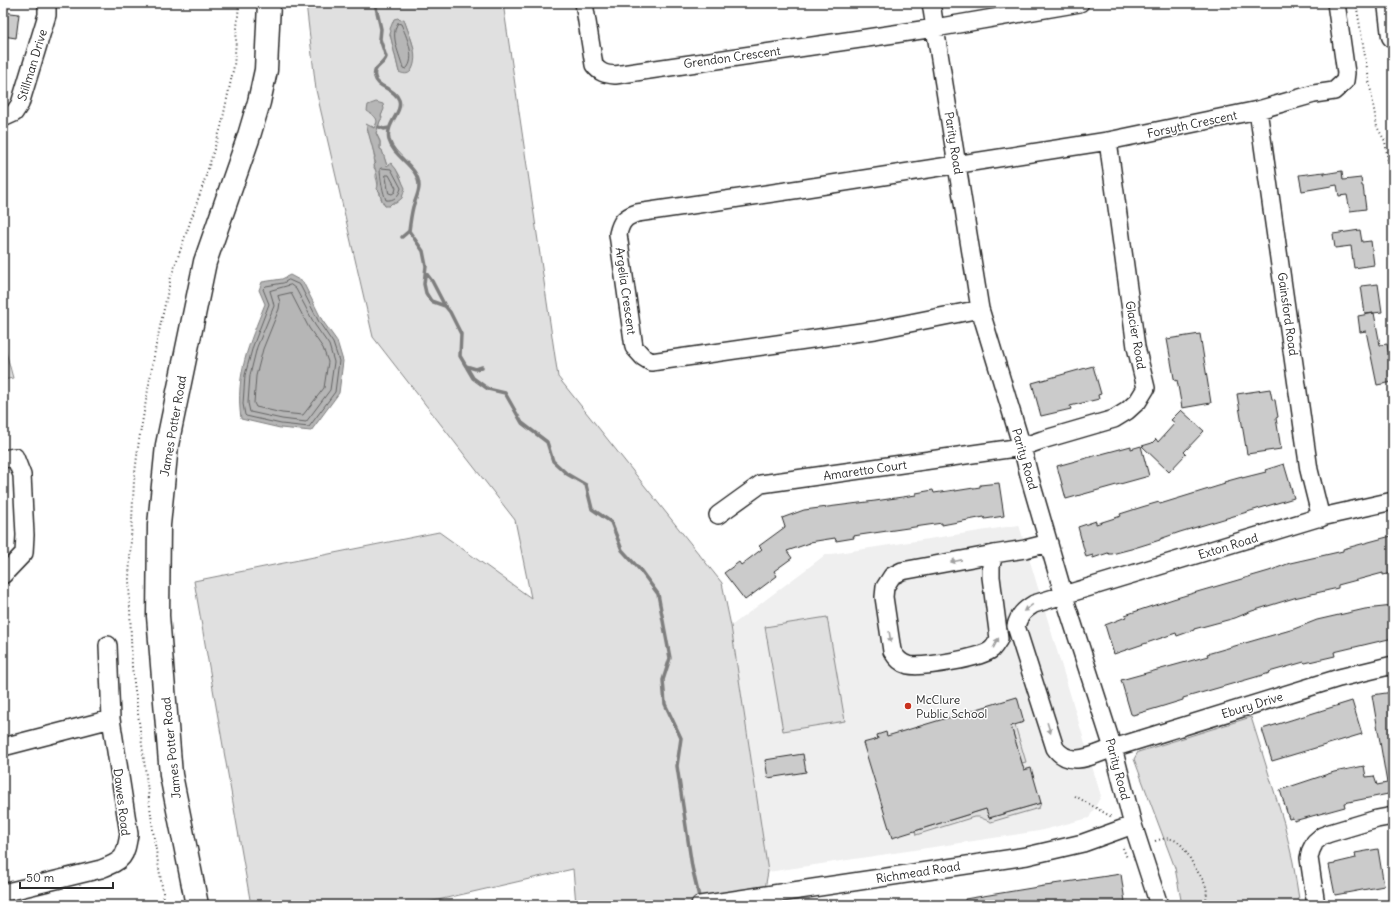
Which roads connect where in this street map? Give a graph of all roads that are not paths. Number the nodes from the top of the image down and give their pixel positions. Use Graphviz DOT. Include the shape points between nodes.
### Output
graph roads {
  1 [pos="47,3"];
  2 [pos="269,3"];
  3 [pos="584,3"];
  4 [pos="931,3"];
  5 [pos="1080,3"];
  6 [pos="1336,3"];
  7 [pos="1389,3"];
  8 [pos="935,28"];
  9 [pos="1393,36"];
  10 [pos="1258,110"];
  11 [pos="3,118"];
  12 [pos="1108,141"];
  13 [pos="957,165"];
  14 [pos="980,310"];
  15 [pos="1022,447"];
  16 [pos="3,458"];
  17 [pos="1393,501"];
  18 [pos="718,514"];
  19 [pos="1321,518"];
  20 [pos="1049,543"];
  21 [pos="994,554"];
  22 [pos="3,575"];
  23 [pos="1064,596"];
  24 [pos="108,645"];
  25 [pos="1393,665"];
  26 [pos="111,719"];
  27 [pos="3,747"];
  28 [pos="1113,748"];
  29 [pos="1393,816"];
  30 [pos="1133,825"];
  31 [pos="3,893"];
  32 [pos="196,905"];
  33 [pos="700,905"];
  34 [pos="1159,905"];
  35 [pos="1316,905"];
  1 -- 11 [label="street, Stillman Drive" via="47,15 20,104 14,113"];
  2 -- 32 [label="main road, James Potter Road" via="264,76 248,139 205,262 167,445 159,525 158,616 171,775"];
  3 -- 8 [label="street, Grendon Crescent" via="594,65 604,74 622,74"];
  4 -- 8 [label="street, Parity Road"];
  5 -- 8 [label="street"];
  6 -- 10 [label="street, Forsyth Crescent" via="1346,65 1345,80 1334,91"];
  7 -- 9 [label="main road"];
  8 -- 13 [label="street, Parity Road"];
  10 -- 12 [label="street, Forsyth Crescent"];
  10 -- 19 [label="street, Gainsford Road" via="1309,470"];
  12 -- 13 [label="street, Forsyth Crescent"];
  12 -- 15 [label="street, Glacier Road" via="1136,347 1146,388 1138,401 1114,419"];
  13 -- 14 [label="street, Parity Road"];
  13 -- 14 [label="street, Argelia Crescent" via="629,215 621,223 618,234 634,347 643,358 651,362 665,361 875,330"];
  14 -- 15 [label="street, Parity Road"];
  15 -- 18 [label="street, Amaretto Court" via="761,484"];
  15 -- 20 [label="street, Parity Road"];
  16 -- 22 [label="street" via="15,457 22,475 25,535 24,553"];
  17 -- 19 [label="street, Exton Road"];
  19 -- 23 [label="street, Exton Road"];
  20 -- 21 [label="street"];
  20 -- 23 [label="street, Parity Road"];
  21 -- 21 [label="street, one-way" via="902,571 892,576 885,587 884,597 892,651 896,658 908,665 919,666 967,659 992,649 999,639 991,577"];
  23 -- 28 [label="street, Parity Road"];
  23 -- 28 [label="street, Exton Road, one-way" via="1024,609 1016,626 1055,748 1060,755 1079,760"];
  24 -- 26 [label="street, Dawes Road"];
  25 -- 28 [label="street, Ebury Drive" via="1339,678"];
  26 -- 27 [label="street"];
  26 -- 31 [label="street, Dawes Road" via="128,834 123,857 101,869"];
  28 -- 30 [label="street, Parity Road"];
  29 -- 35 [label="street" via="1330,833 1315,842 1309,858"];
  30 -- 33 [label="street, Richmead Road" via="1083,843 1027,856"];
  30 -- 34 [label="street, Parity Road"];
}
